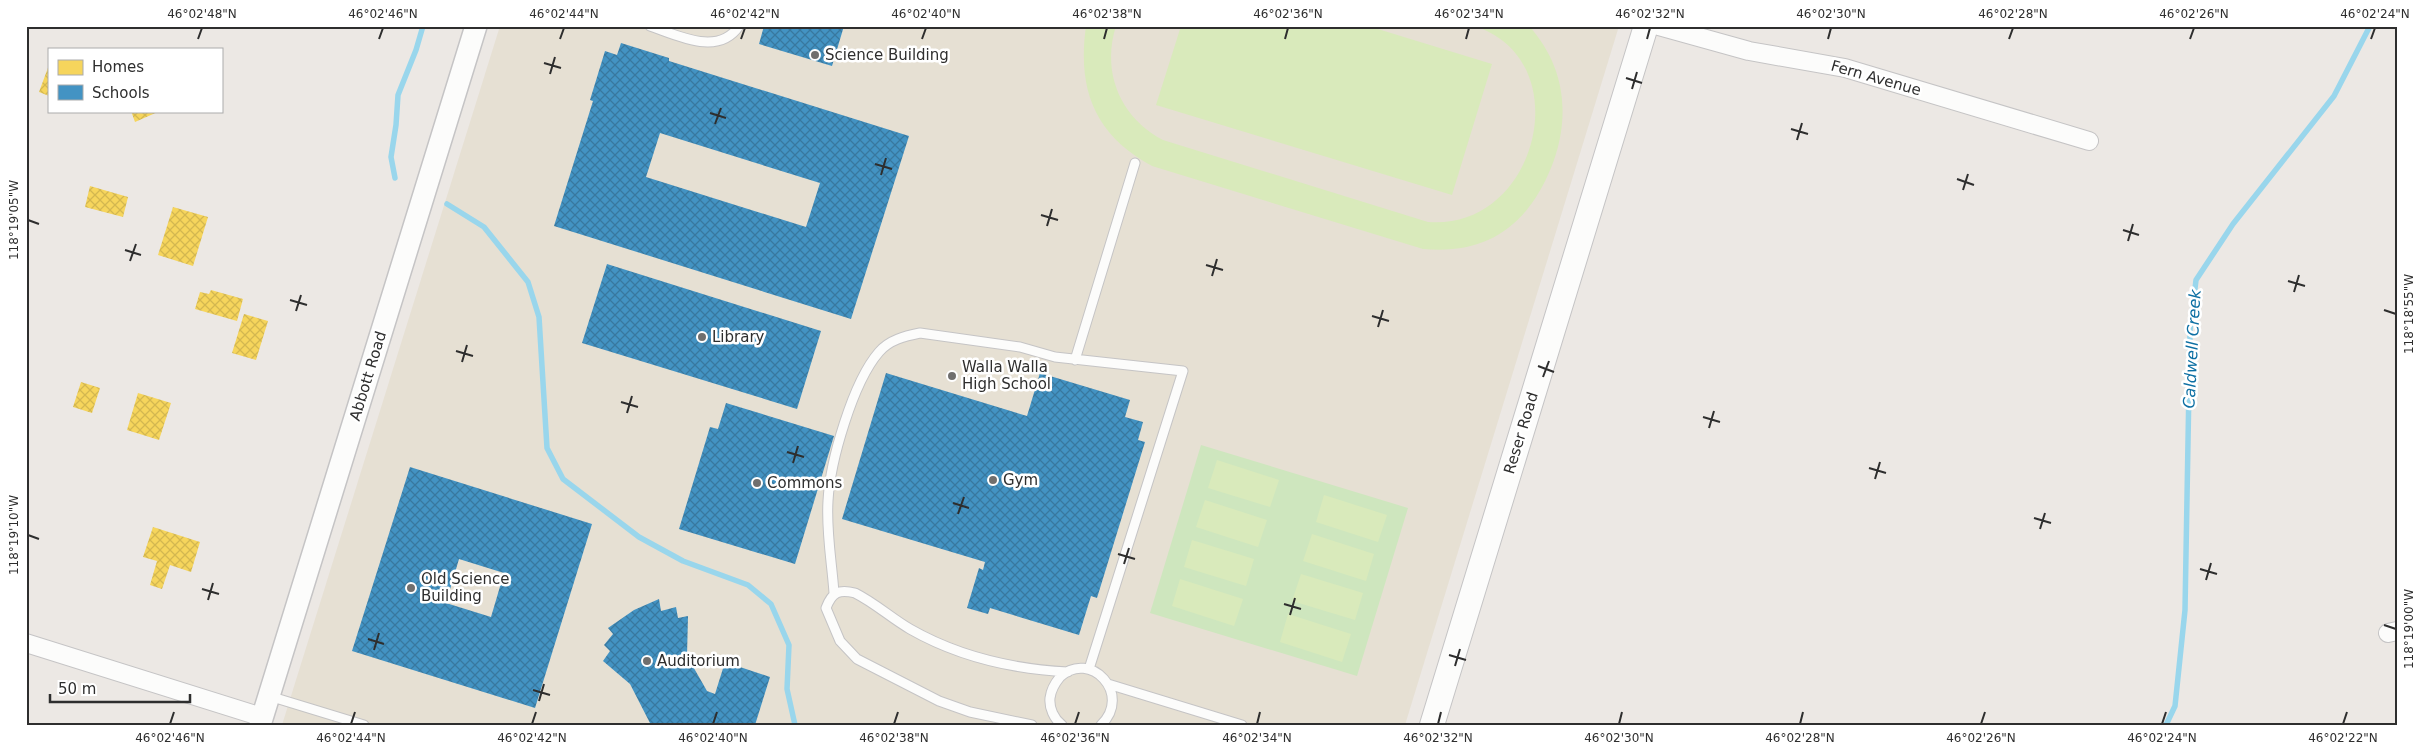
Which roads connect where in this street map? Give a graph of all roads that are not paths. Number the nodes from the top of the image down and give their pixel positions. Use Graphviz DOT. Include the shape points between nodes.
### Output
graph roads {
  1 [pos="476,26"];
  2 [pos="650,26"];
  3 [pos="739,26"];
  4 [pos="1646,26"];
  5 [pos="1659,26"];
  6 [pos="2089,141"];
  7 [pos="1135,162"];
  8 [pos="1075,360"];
  9 [pos="834,592"];
  10 [pos="26,643"];
  11 [pos="1089,670"];
  12 [pos="1068,672"];
  13 [pos="1108,684"];
  14 [pos="269,696"];
  15 [pos="261,721"];
  16 [pos="364,725"];
  17 [pos="1032,725"];
  18 [pos="1062,725"];
  19 [pos="1101,725"];
  20 [pos="1242,725"];
  21 [pos="1432,725"];
  1 -- 14 [label="street, Abbott Road"];
  2 -- 3 [label="lane" via="698,42 717,42 734,34"];
  4 -- 21 [label="main road, Reser Road"];
  5 -- 6 [label="street, Fern Avenue" via="1749,51 1845,68"];
  7 -- 8 [label="lane"];
  8 -- 9 [label="lane" via="1055,358 1020,347 920,333 907,335 879,351 858,387 838,443 831,476 828,523"];
  8 -- 11 [label="lane" via="1182,372"];
  9 -- 12 [label="lane" via="856,593 909,628 963,654 1010,667"];
  9 -- 17 [label="lane" via="826,608 840,641 857,659 939,701 970,712"];
  10 -- 15 [label="street"];
  11 -- 12 [label="lane" via="1080,668"];
  11 -- 13 [label="lane"];
  12 -- 18 [label="lane" via="1057,681 1050,697 1054,714"];
  13 -- 19 [label="lane" via="1113,703"];
  13 -- 20 [label="lane"];
  14 -- 15 [label="street, Abbott Road"];
  14 -- 16 [label="lane"];
}
